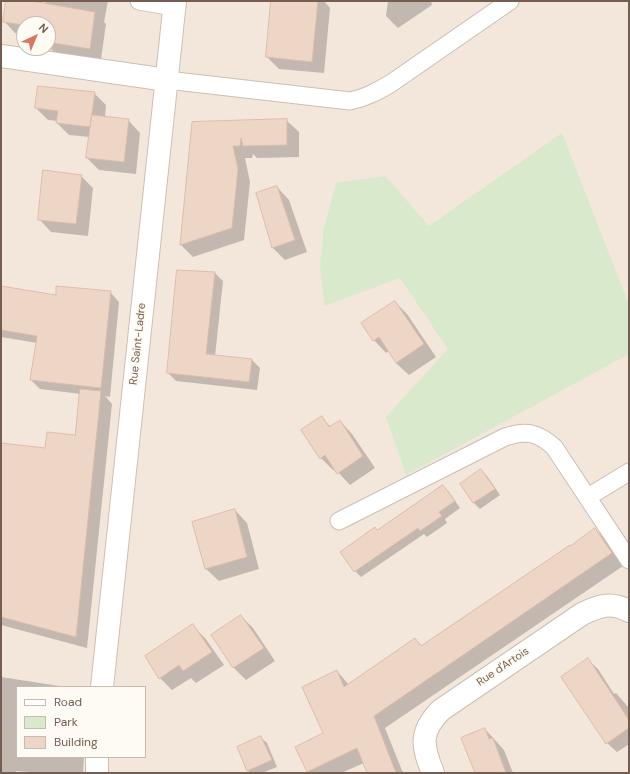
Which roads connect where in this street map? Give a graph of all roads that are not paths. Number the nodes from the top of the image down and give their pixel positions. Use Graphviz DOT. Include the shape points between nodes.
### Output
graph roads {
  1 [pos="139,1"];
  2 [pos="510,1"];
  3 [pos="175,4"];
  4 [pos="1,56"];
  5 [pos="167,80"];
  6 [pos="629,472"];
  7 [pos="588,497"];
  8 [pos="339,521"];
  9 [pos="629,560"];
  10 [pos="628,609"];
  11 [pos="102,686"];
  12 [pos="97,758"];
  13 [pos="97,773"];
  14 [pos="434,773"];
  1 -- 3 [label="lane"];
  2 -- 5 [label="lane" via="390,84 374,93 350,101"];
  3 -- 5 [label="street, Rue Saint-Ladre"];
  4 -- 5 [label="street"];
  5 -- 11 [label="street, Rue Saint-Ladre"];
  6 -- 7 [label="lane"];
  7 -- 8 [label="lane" via="554,447 537,435 525,432 504,437"];
  7 -- 9 [label="lane"];
  10 -- 14 [label="street, Rue d'Artois" via="605,605 582,614 441,710 427,727 425,738 425,748"];
  12 -- 13 [label="street"];
}
